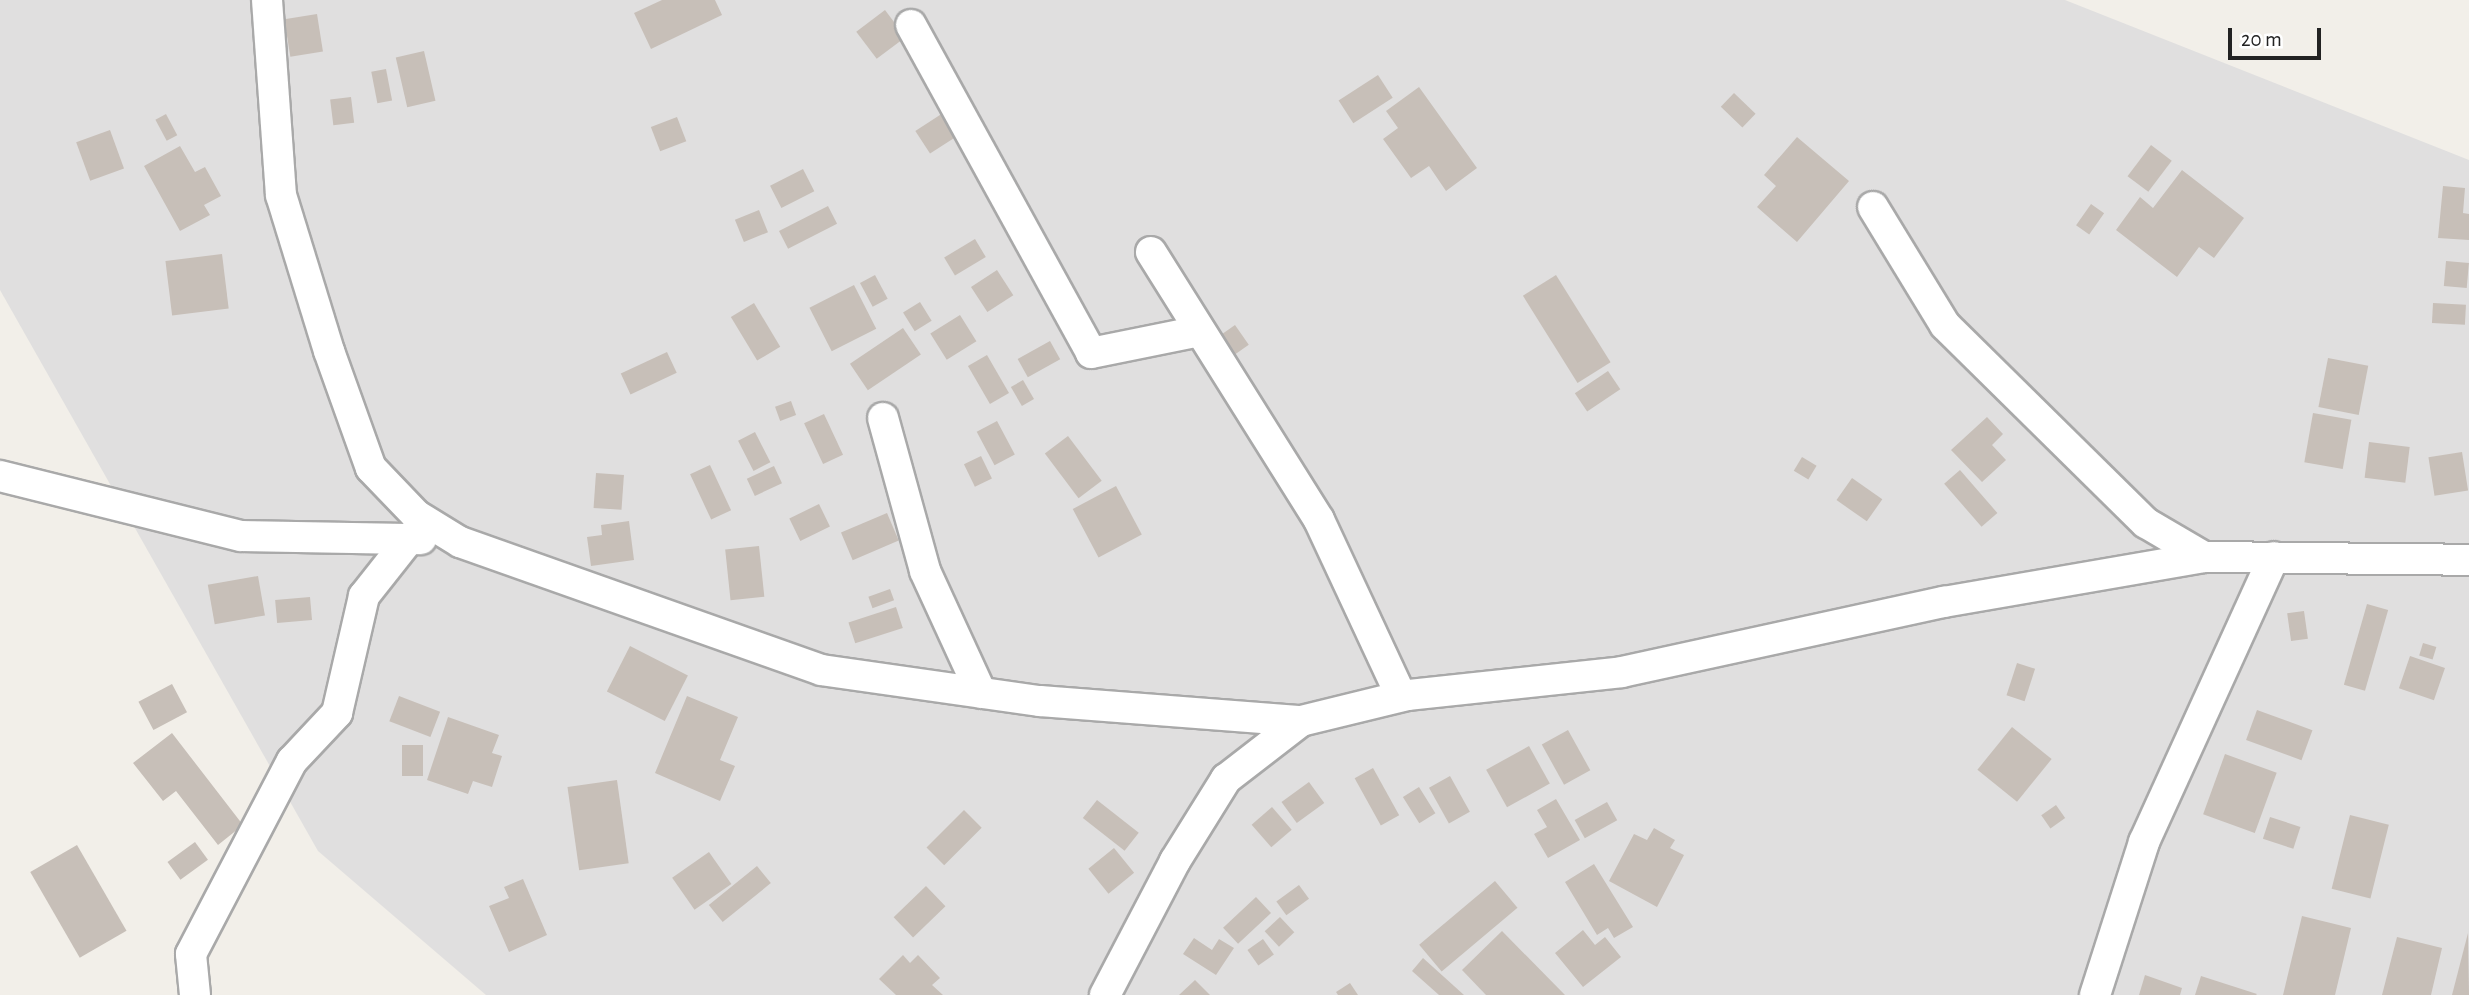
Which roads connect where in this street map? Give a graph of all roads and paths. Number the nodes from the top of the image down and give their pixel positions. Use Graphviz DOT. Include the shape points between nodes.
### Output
graph roads {
  1 [pos="267,0"];
  2 [pos="911,24"];
  3 [pos="1873,207"];
  4 [pos="1151,252"];
  5 [pos="1200,331"];
  6 [pos="883,418"];
  7 [pos="0,476"];
  8 [pos="409,539"];
  9 [pos="460,542"];
  10 [pos="2204,556"];
  11 [pos="2274,557"];
  12 [pos="2469,561"];
  13 [pos="981,693"];
  14 [pos="1401,696"];
  15 [pos="1301,721"];
  16 [pos="195,995"];
  17 [pos="1105,995"];
  18 [pos="2095,995"];
  1 -- 9 [label="street" via="281,195 329,351 371,468 416,516"];
  2 -- 5 [label="street" via="1091,354"];
  3 -- 10 [label="street" via="1945,325 2146,523"];
  4 -- 5 [label="street"];
  5 -- 14 [label="street" via="1319,520"];
  6 -- 13 [label="street" via="925,571"];
  7 -- 8 [label="street" via="241,536"];
  8 -- 9 [label="street"];
  8 -- 16 [label="street" via="364,596 337,713 292,761 191,954"];
  9 -- 13 [label="street" via="821,670"];
  10 -- 11 [label="street"];
  10 -- 14 [label="street" via="1944,602 1622,672"];
  11 -- 12 [label="street"];
  11 -- 18 [label="street" via="2144,842"];
  13 -- 15 [label="street"];
  14 -- 15 [label="street"];
  15 -- 17 [label="street" via="1226,779 1175,861"];
}
